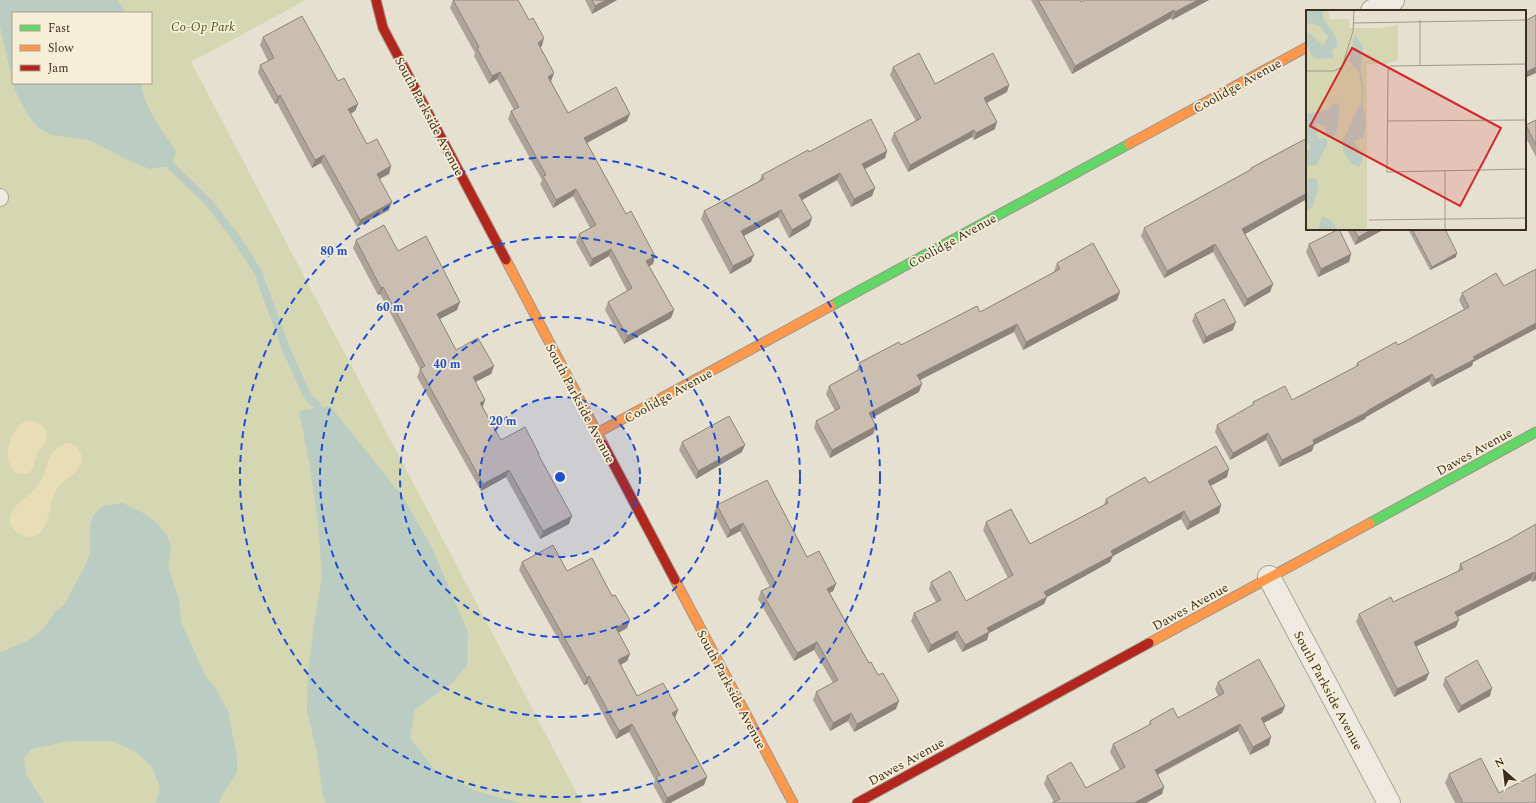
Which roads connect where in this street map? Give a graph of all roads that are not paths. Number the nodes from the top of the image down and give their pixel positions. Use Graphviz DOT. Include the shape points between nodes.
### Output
graph roads {
  1 [pos="376,0"];
  2 [pos="1393,0"];
  3 [pos="1374,10"];
  4 [pos="1306,48"];
  5 [pos="1536,432"];
  6 [pos="597,433"];
  7 [pos="1269,577"];
  8 [pos="793,803"];
  9 [pos="857,803"];
  10 [pos="1389,803"];
  1 -- 6 [label="street, South Parkside Avenue" via="383,28"];
  2 -- 3 [label="street"];
  4 -- 6 [label="street, Coolidge Avenue"];
  5 -- 7 [label="street, Dawes Avenue"];
  6 -- 8 [label="street, South Parkside Avenue"];
  7 -- 9 [label="street, Dawes Avenue"];
  7 -- 10 [label="street, South Parkside Avenue"];
}
